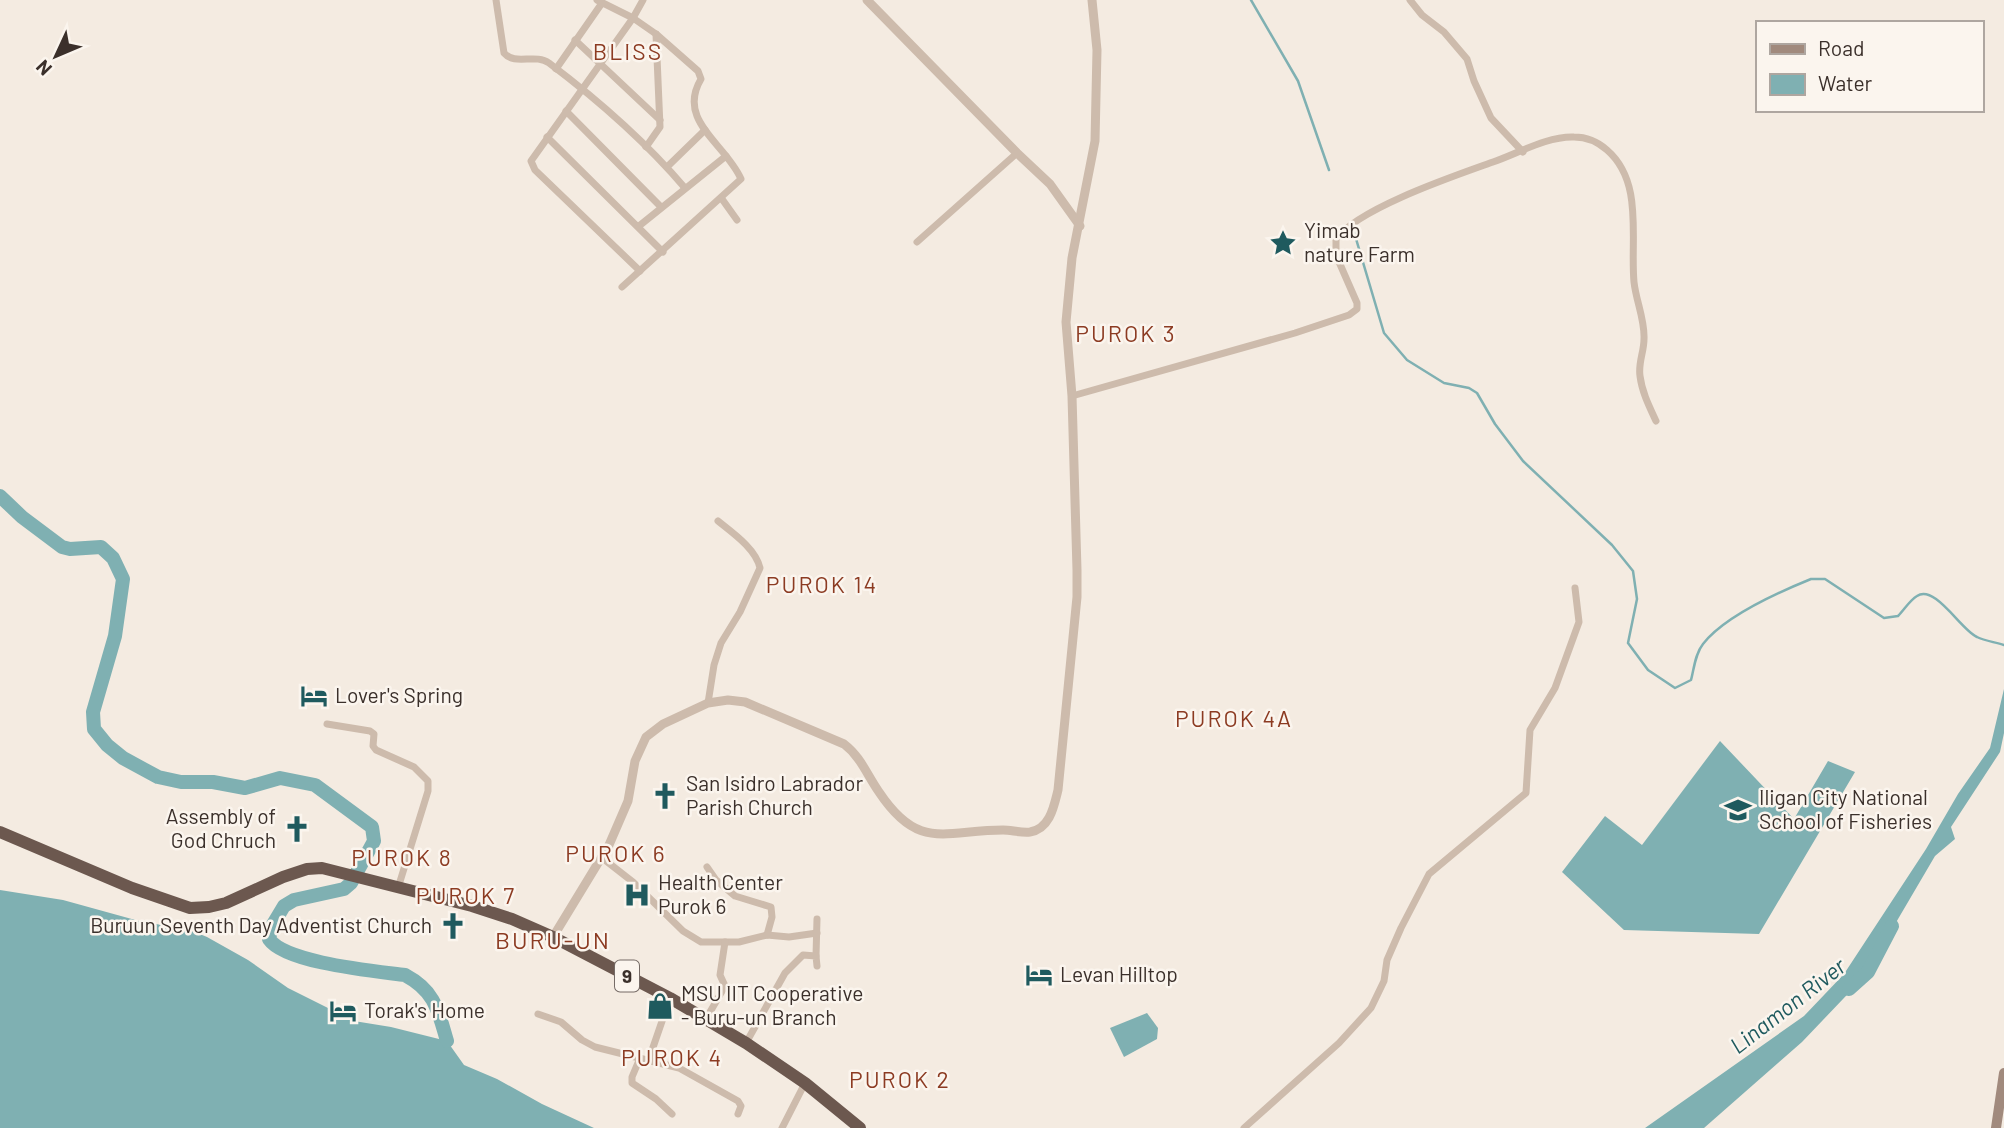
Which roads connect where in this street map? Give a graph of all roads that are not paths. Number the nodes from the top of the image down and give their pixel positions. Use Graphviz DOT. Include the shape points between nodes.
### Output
graph roads {
  1 [pos="496,0"];
  2 [pos="643,0"];
  3 [pos="867,0"];
  4 [pos="1092,0"];
  5 [pos="1410,0"];
  6 [pos="599,1"];
  7 [pos="633,18"];
  8 [pos="656,34"];
  9 [pos="575,40"];
  10 [pos="600,63"];
  11 [pos="556,69"];
  12 [pos="582,88"];
  13 [pos="566,111"];
  14 [pos="660,120"];
  15 [pos="705,130"];
  16 [pos="547,137"];
  17 [pos="646,147"];
  18 [pos="1522,152"];
  19 [pos="1017,153"];
  20 [pos="726,156"];
  21 [pos="667,167"];
  22 [pos="685,188"];
  23 [pos="722,199"];
  24 [pos="661,207"];
  25 [pos="737,220"];
  26 [pos="639,226"];
  27 [pos="1080,226"];
  28 [pos="917,242"];
  29 [pos="663,252"];
  30 [pos="639,271"];
  31 [pos="622,287"];
  32 [pos="1072,396"];
  33 [pos="1656,421"];
  34 [pos="718,521"];
  35 [pos="1575,588"];
  36 [pos="708,703"];
  37 [pos="327,723"];
  38 [pos="0,832"];
  39 [pos="601,857"];
  40 [pos="707,867"];
  41 [pos="398,889"];
  42 [pos="817,919"];
  43 [pos="817,933"];
  44 [pos="767,935"];
  45 [pos="553,937"];
  46 [pos="725,942"];
  47 [pos="816,956"];
  48 [pos="817,965"];
  49 [pos="670,998"];
  50 [pos="538,1014"];
  51 [pos="706,1019"];
  52 [pos="746,1042"];
  53 [pos="645,1058"];
  54 [pos="2004,1073"];
  55 [pos="805,1083"];
  56 [pos="672,1114"];
  57 [pos="738,1114"];
  58 [pos="782,1128"];
  59 [pos="860,1128"];
  60 [pos="1244,1128"];
  61 [pos="1996,1128"];
  1 -- 11 [label="street" via="506,57 543,59"];
  2 -- 7 [label="street"];
  3 -- 19 [label="street"];
  4 -- 27 [label="street" via="1097,114"];
  5 -- 18 [label="street" via="1467,59 1491,118"];
  6 -- 7 [label="street"];
  6 -- 9 [label="street"];
  7 -- 8 [label="street"];
  7 -- 10 [label="street"];
  8 -- 14 [label="street"];
  8 -- 15 [label="street" via="701,75 693,97"];
  9 -- 10 [label="street"];
  9 -- 11 [label="street"];
  10 -- 12 [label="street"];
  10 -- 14 [label="street"];
  11 -- 12 [label="street"];
  12 -- 13 [label="street"];
  12 -- 17 [label="street"];
  13 -- 16 [label="street"];
  13 -- 24 [label="street"];
  14 -- 17 [label="street" via="657,134"];
  15 -- 20 [label="street"];
  15 -- 21 [label="street"];
  16 -- 26 [label="street"];
  16 -- 30 [label="street" via="531,161 535,170"];
  17 -- 21 [label="street"];
  18 -- 32 [label="street" via="1431,185 1341,233 1336,239 1336,255 1357,300 1353,313"];
  18 -- 33 [label="street" via="1572,137 1595,141 1619,162 1633,211 1634,282 1645,336 1640,376"];
  19 -- 27 [label="street" via="1050,184"];
  19 -- 28 [label="street"];
  20 -- 22 [label="street"];
  20 -- 23 [label="street" via="741,179"];
  21 -- 22 [label="street"];
  22 -- 24 [label="street"];
  23 -- 25 [label="street"];
  23 -- 29 [label="street"];
  24 -- 26 [label="street"];
  26 -- 29 [label="street"];
  27 -- 32 [label="street" via="1066,323"];
  29 -- 30 [label="street"];
  30 -- 31 [label="street"];
  32 -- 36 [label="street" via="1077,597 1058,790 1050,816 1040,828 943,835 922,831 889,805 844,744 745,702"];
  34 -- 36 [label="street" via="745,545 760,568 721,643"];
  35 -- 60 [label="street" via="1579,622 1555,688 1530,730 1526,793 1429,874 1387,960 1384,981 1371,1008"];
  36 -- 39 [label="street" via="646,737 637,754 628,801"];
  37 -- 41 [label="street" via="372,732 376,750 414,768 428,781"];
  38 -- 41 [label="highway, 9" via="190,908 226,903 269,882 322,867"];
  39 -- 45 [label="street"];
  39 -- 46 [label="street" via="691,938"];
  40 -- 44 [label="street" via="735,896 771,907"];
  41 -- 45 [label="highway, 9" via="512,919"];
  42 -- 43 [label="street"];
  43 -- 44 [label="street"];
  43 -- 47 [label="street"];
  44 -- 46 [label="street"];
  45 -- 49 [label="highway, 9"];
  46 -- 51 [label="street" via="720,975 725,986"];
  47 -- 48 [label="street"];
  47 -- 52 [label="street" via="800,957 790,967"];
  49 -- 51 [label="highway, 9"];
  49 -- 53 [label="street"];
  50 -- 53 [label="street" via="561,1022 595,1047"];
  51 -- 52 [label="highway, 9"];
  52 -- 55 [label="highway, 9"];
  53 -- 56 [label="street" via="632,1083"];
  53 -- 57 [label="street" via="679,1068 729,1096 740,1103"];
  54 -- 61 [label="main road"];
  55 -- 58 [label="street"];
  55 -- 59 [label="highway, 9"];
}
